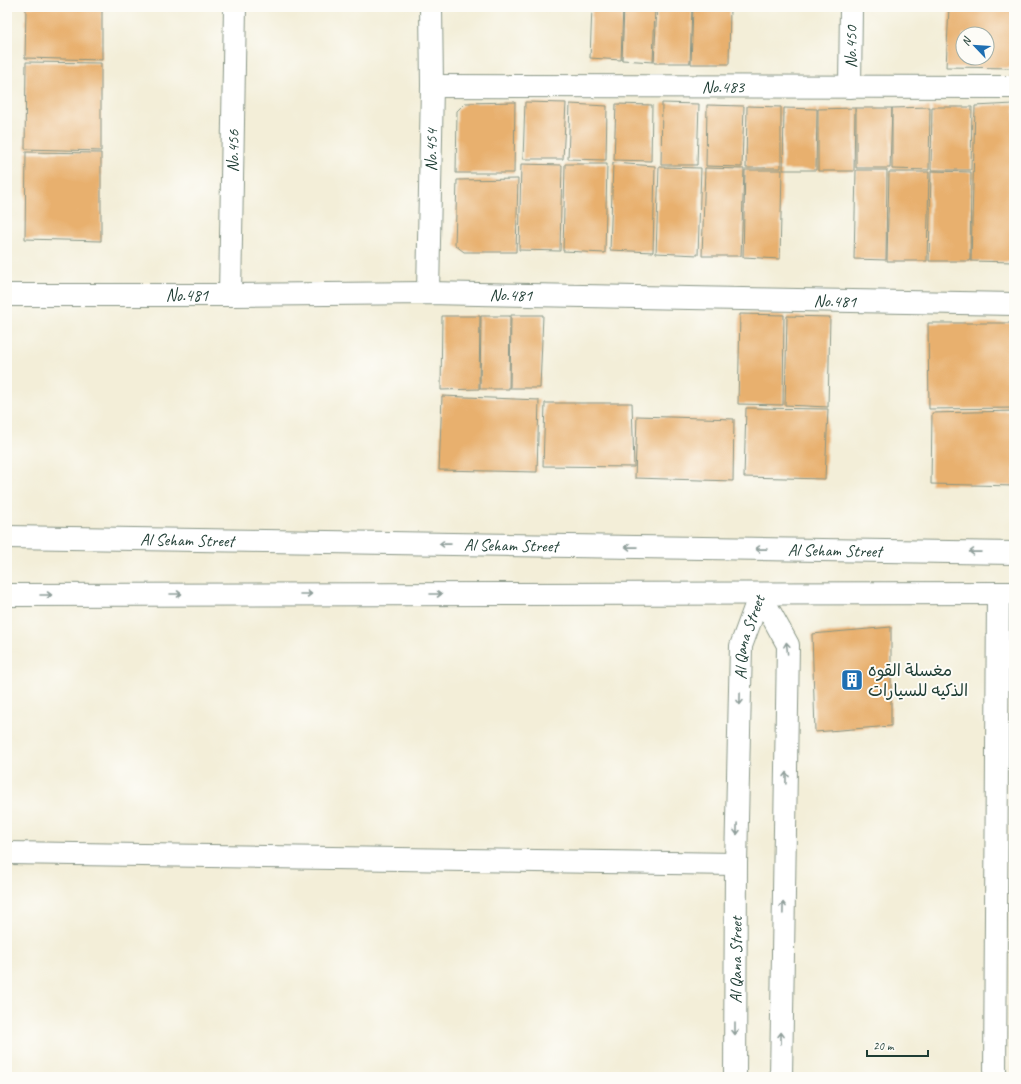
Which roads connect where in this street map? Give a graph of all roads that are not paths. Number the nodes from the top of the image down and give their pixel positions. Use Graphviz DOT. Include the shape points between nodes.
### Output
graph roads {
  1 [pos="235,7"];
  2 [pos="431,7"];
  3 [pos="851,7"];
  4 [pos="432,86"];
  5 [pos="850,87"];
  6 [pos="1014,87"];
  7 [pos="428,293"];
  8 [pos="7,295"];
  9 [pos="230,295"];
  10 [pos="1014,304"];
  11 [pos="7,537"];
  12 [pos="1014,553"];
  13 [pos="1006,593"];
  14 [pos="760,594"];
  15 [pos="7,595"];
  16 [pos="7,853"];
  17 [pos="736,864"];
  18 [pos="1005,938"];
  19 [pos="735,1077"];
  20 [pos="781,1077"];
  21 [pos="995,1077"];
  1 -- 9 [label="street, No.456"];
  2 -- 4 [label="street, No.454"];
  3 -- 5 [label="street, No.450"];
  4 -- 5 [label="street, No.483"];
  4 -- 7 [label="street, No.454"];
  5 -- 6 [label="street, No.483"];
  7 -- 9 [label="street, No.481"];
  7 -- 10 [label="street, No.481"];
  8 -- 9 [label="street, No.481"];
  12 -- 11 [label="street, Al Seham Street, one-way"];
  13 -- 14 [label="street"];
  13 -- 18 [label="street"];
  15 -- 14 [label="street, one-way"];
  14 -- 17 [label="street, Al Qana Street, one-way" via="741,646"];
  20 -- 14 [label="street, Al Qana Street, one-way" via="788,645"];
  16 -- 17 [label="street"];
  17 -- 19 [label="street, Al Qana Street, one-way"];
  18 -- 21 [label="street"];
}
